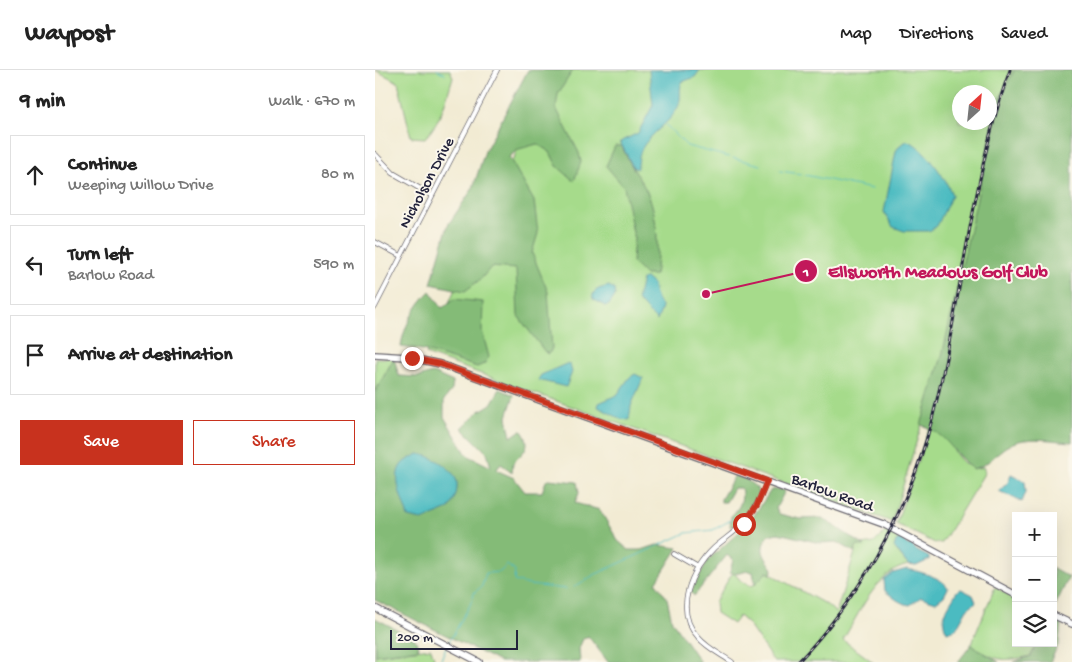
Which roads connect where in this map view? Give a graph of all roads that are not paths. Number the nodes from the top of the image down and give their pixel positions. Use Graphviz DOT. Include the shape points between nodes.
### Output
graph roads {
  1 [pos="497,70"];
  2 [pos="375,154"];
  3 [pos="431,195"];
  4 [pos="375,242"];
  5 [pos="401,256"];
  6 [pos="375,307"];
  7 [pos="375,355"];
  8 [pos="767,481"];
  9 [pos="674,554"];
  10 [pos="697,568"];
  11 [pos="1012,592"];
  12 [pos="375,608"];
  13 [pos="1057,616"];
  14 [pos="1072,624"];
  15 [pos="479,662"];
  16 [pos="731,662"];
  1 -- 3 [label="street, Nicholson Drive"];
  2 -- 3 [label="street" via="393,173"];
  3 -- 5 [label="street, Nicholson Drive"];
  4 -- 5 [label="street"];
  5 -- 6 [label="street, Nicholson Drive"];
  7 -- 8 [label="street, Barlow Road" via="407,356 440,364"];
  8 -- 10 [label="street" via="747,520 715,547"];
  8 -- 11 [label="street, Barlow Road" via="893,528"];
  9 -- 10 [label="street"];
  10 -- 16 [label="street" via="688,592 688,620 700,639"];
  12 -- 15 [label="street"];
  13 -- 14 [label="street"];
}
